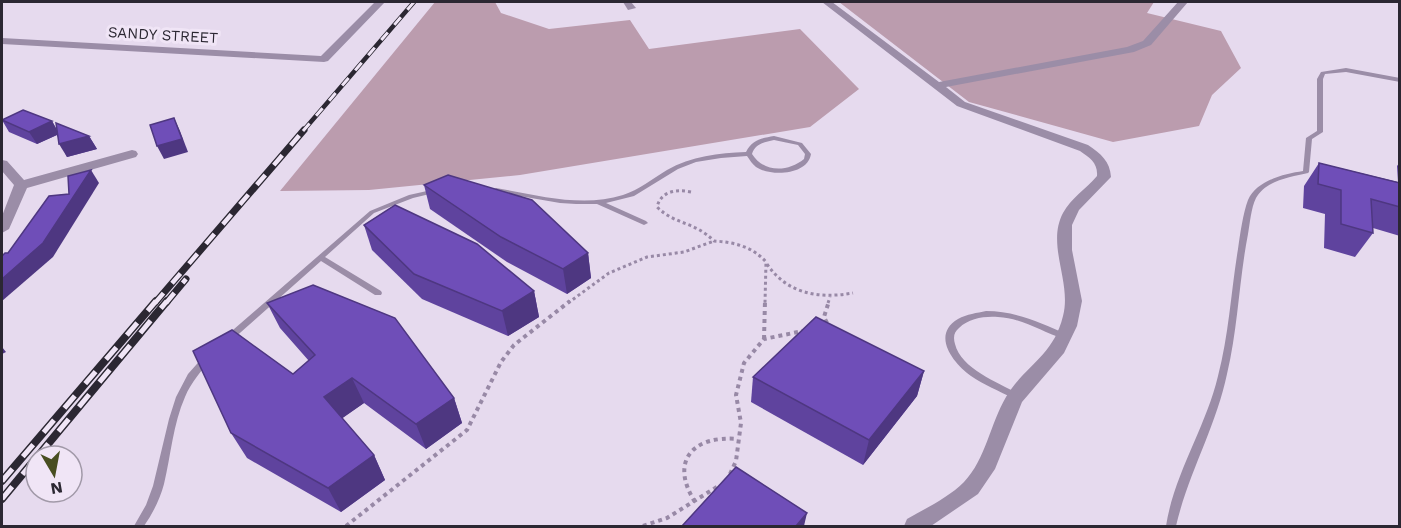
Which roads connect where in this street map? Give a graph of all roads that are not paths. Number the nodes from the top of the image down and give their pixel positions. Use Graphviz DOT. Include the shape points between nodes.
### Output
graph roads {
  1 [pos="380,2"];
  2 [pos="827,2"];
  3 [pos="1183,2"];
  4 [pos="2,40"];
  5 [pos="1400,80"];
  6 [pos="935,86"];
  7 [pos="132,154"];
  8 [pos="749,154"];
  9 [pos="2,164"];
  10 [pos="21,185"];
  11 [pos="490,189"];
  12 [pos="447,190"];
  13 [pos="599,202"];
  14 [pos="644,223"];
  15 [pos="2,229"];
  16 [pos="320,256"];
  17 [pos="378,293"];
  18 [pos="1064,336"];
  19 [pos="224,343"];
  20 [pos="216,351"];
  21 [pos="1017,396"];
  22 [pos="139,526"];
  23 [pos="914,526"];
  24 [pos="1171,526"];
  1 -- 4 [label="street, SANDY STREET" via="324,59"];
  2 -- 6 [label="street"];
  3 -- 6 [label="street" via="1147,44 1130,50"];
  5 -- 24 [label="lane" via="1346,70 1323,73 1320,132 1309,138 1306,172 1277,178 1252,199 1223,375"];
  6 -- 18 [label="street" via="970,109 1077,145 1097,157 1104,168 1104,177 1081,198 1063,228 1075,294"];
  7 -- 10 [label="street"];
  8 -- 8 [label="lane" via="752,162 777,171 796,168 807,160 808,154 800,144 774,138 757,142"];
  8 -- 13 [label="lane" via="692,162 624,198"];
  9 -- 10 [label="street"];
  10 -- 15 [label="street"];
  11 -- 13 [label="lane"];
  12 -- 16 [label="lane" via="411,196 372,212"];
  13 -- 14 [label="lane"];
  16 -- 17 [label="lane"];
  16 -- 19 [label="lane"];
  18 -- 21 [label="street" via="1052,358"];
  18 -- 21 [label="lane" via="1012,315 972,316 952,328 951,349 960,362"];
  20 -- 22 [label="lane" via="198,366 181,394 155,492"];
  21 -- 23 [label="street" via="990,461 970,489"];
}
